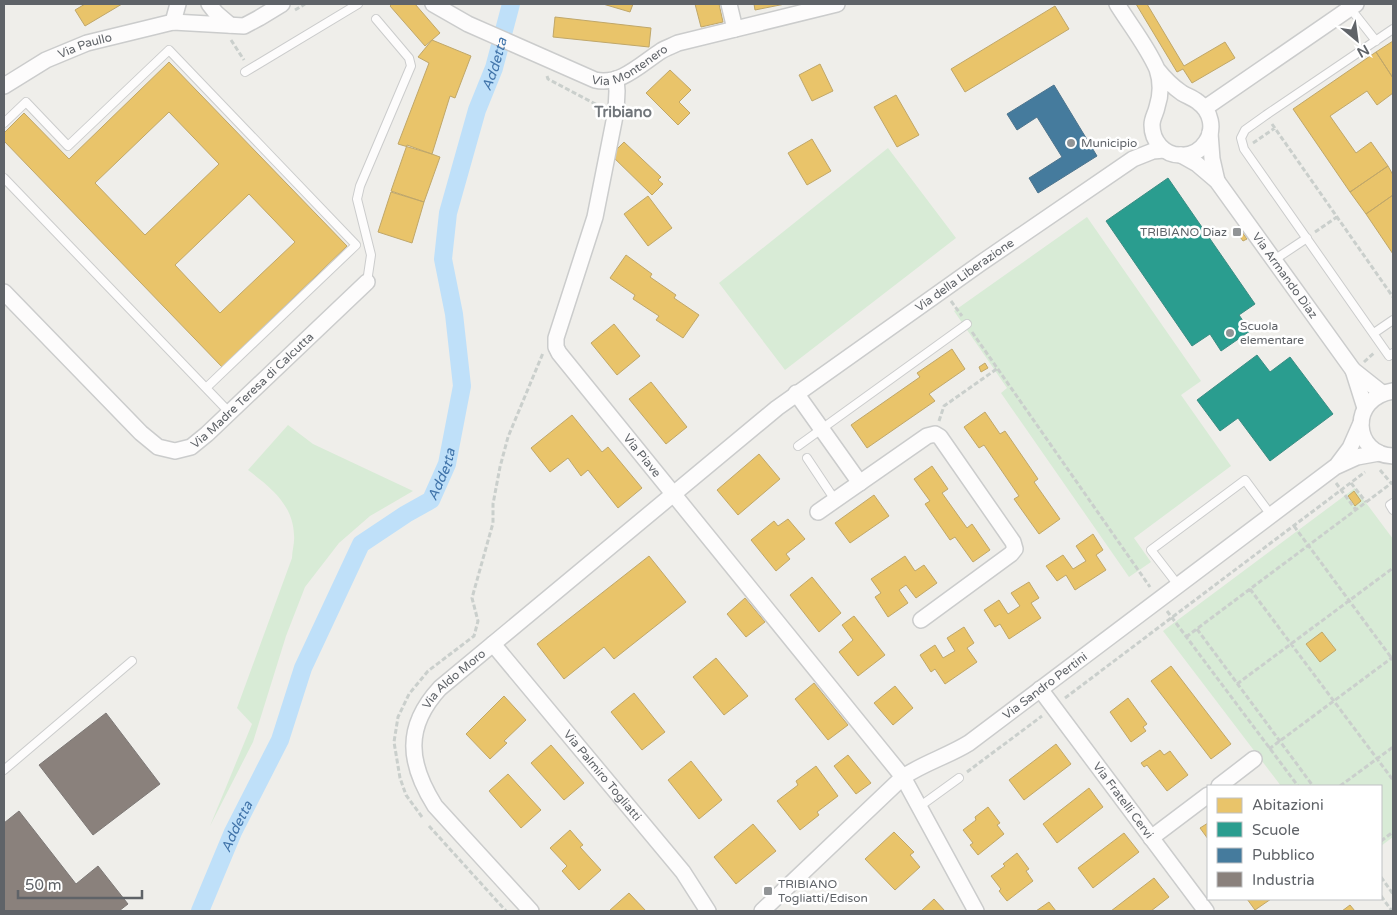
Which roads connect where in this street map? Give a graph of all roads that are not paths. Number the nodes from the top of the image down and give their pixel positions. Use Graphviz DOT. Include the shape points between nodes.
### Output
graph roads {
  1 [pos="178,4"];
  2 [pos="209,4"];
  3 [pos="282,4"];
  4 [pos="358,4"];
  5 [pos="729,4"];
  6 [pos="1117,4"];
  7 [pos="830,5"];
  8 [pos="444,6"];
  9 [pos="1353,6"];
  10 [pos="376,18"];
  11 [pos="173,22"];
  12 [pos="230,25"];
  13 [pos="735,29"];
  14 [pos="1393,29"];
  15 [pos="1376,41"];
  16 [pos="1157,69"];
  17 [pos="248,71"];
  18 [pos="616,79"];
  19 [pos="4,86"];
  20 [pos="1190,98"];
  21 [pos="1205,108"];
  22 [pos="1156,112"];
  23 [pos="4,124"];
  24 [pos="1152,130"];
  25 [pos="1210,133"];
  26 [pos="1164,150"];
  27 [pos="1181,156"];
  28 [pos="1133,158"];
  29 [pos="4,178"];
  30 [pos="1217,181"];
  31 [pos="1306,238"];
  32 [pos="1274,260"];
  33 [pos="367,282"];
  34 [pos="4,292"];
  35 [pos="1393,320"];
  36 [pos="967,324"];
  37 [pos="1374,333"];
  38 [pos="1393,354"];
  39 [pos="1353,370"];
  40 [pos="206,388"];
  41 [pos="1388,392"];
  42 [pos="796,393"];
  43 [pos="229,412"];
  44 [pos="1363,416"];
  45 [pos="822,428"];
  46 [pos="798,446"];
  47 [pos="1386,454"];
  48 [pos="807,458"];
  49 [pos="1335,467"];
  50 [pos="860,482"];
  51 [pos="674,493"];
  52 [pos="835,500"];
  53 [pos="1393,503"];
  54 [pos="1393,510"];
  55 [pos="818,512"];
  56 [pos="1271,515"];
  57 [pos="1178,585"];
  58 [pos="921,620"];
  59 [pos="493,644"];
  60 [pos="132,661"];
  61 [pos="1040,689"];
  62 [pos="1254,760"];
  63 [pos="4,770"];
  64 [pos="903,777"];
  65 [pos="959,778"];
  66 [pos="1220,785"];
  67 [pos="1207,796"];
  68 [pos="919,807"];
  69 [pos="1151,838"];
  70 [pos="531,911"];
  71 [pos="708,911"];
  72 [pos="762,911"];
  73 [pos="976,911"];
  74 [pos="1206,911"];
  1 -- 11 [label="street"];
  2 -- 12 [label="street"];
  3 -- 12 [label="street, Via Paullo" via="244,26"];
  4 -- 17 [label="lane"];
  5 -- 13 [label="street"];
  6 -- 16 [label="street"];
  7 -- 13 [label="street, Via Montenero"];
  8 -- 18 [label="street, Via Montenero" via="468,24 595,80 604,83"];
  9 -- 15 [label="lane"];
  9 -- 21 [label="street"];
  10 -- 33 [label="lane" via="409,58 411,66 357,199 371,255"];
  11 -- 12 [label="street, Via Paullo"];
  11 -- 19 [label="street, Via Paullo" via="87,43 46,60"];
  13 -- 18 [label="street, Via Montenero" via="678,43"];
  14 -- 15 [label="lane"];
  15 -- 31 [label="lane" via="1245,130 1241,138 1244,149"];
  16 -- 20 [label="street"];
  16 -- 22 [label="street" via="1160,89"];
  18 -- 51 [label="street, Via Piave" via="616,111 595,217 556,338 556,347"];
  20 -- 21 [label="street"];
  20 -- 22 [label="street" via="1170,99"];
  21 -- 25 [label="street" via="1210,120"];
  22 -- 24 [label="street"];
  23 -- 40 [label="lane" via="26,102 68,146 169,50 356,244"];
  24 -- 26 [label="street"];
  24 -- 28 [label="street, Via della Liberazione"];
  25 -- 27 [label="street" via="1199,150"];
  25 -- 30 [label="street, Via Armando Diaz"];
  26 -- 27 [label="street"];
  26 -- 28 [label="street, Via della Liberazione"];
  27 -- 30 [label="street, Via Armando Diaz" via="1197,164"];
  28 -- 42 [label="street, Via della Liberazione"];
  29 -- 40 [label="lane"];
  30 -- 32 [label="street, Via Armando Diaz"];
  31 -- 32 [label="lane"];
  31 -- 37 [label="lane"];
  32 -- 39 [label="street, Via Armando Diaz"];
  33 -- 43 [label="street, Via Madre Teresa di Calcutta"];
  34 -- 43 [label="street, Via Madre Teresa di Calcutta" via="158,447 175,451 191,447"];
  35 -- 37 [label="lane"];
  36 -- 45 [label="lane"];
  37 -- 38 [label="lane" via="1389,356"];
  39 -- 41 [label="street, Via Armando Diaz"];
  39 -- 44 [label="street, Via Armando Diaz"];
  40 -- 43 [label="lane"];
  41 -- 44 [label="street" via="1369,402"];
  42 -- 45 [label="street"];
  42 -- 51 [label="street, Via della Liberazione"];
  44 -- 47 [label="street, Via Armando Diaz" via="1366,441"];
  44 -- 49 [label="street, Via Sandro Pertini" via="1350,448"];
  45 -- 46 [label="lane"];
  45 -- 50 [label="street"];
  47 -- 49 [label="street, Via Sandro Pertini" via="1357,456"];
  48 -- 52 [label="lane"];
  49 -- 56 [label="street, Via Sandro Pertini"];
  50 -- 52 [label="street"];
  50 -- 58 [label="street" via="927,436 935,434 1013,542 1015,549 1011,554"];
  51 -- 59 [label="street, Via Aldo Moro"];
  51 -- 64 [label="street, Via Piave"];
  52 -- 55 [label="street"];
  53 -- 54 [label="lane" via="1390,505"];
  56 -- 57 [label="street, Via Sandro Pertini"];
  56 -- 57 [label="lane" via="1245,480 1152,550"];
  57 -- 61 [label="street, Via Sandro Pertini"];
  59 -- 70 [label="street, Via Aldo Moro" via="427,702 418,718 414,754 423,787 435,806"];
  59 -- 71 [label="street, Via Palmiro Togliatti" via="683,872"];
  60 -- 63 [label="lane"];
  61 -- 64 [label="street, Via Sandro Pertini" via="969,743"];
  61 -- 69 [label="street, Via Fratelli Cervi"];
  62 -- 66 [label="street"];
  64 -- 68 [label="street, Via Piave"];
  64 -- 72 [label="street, Via Sandro Pertini"];
  65 -- 68 [label="lane"];
  67 -- 69 [label="street"];
  68 -- 73 [label="street, Via Piave"];
  69 -- 74 [label="street, Via Fratelli Cervi"];
}
